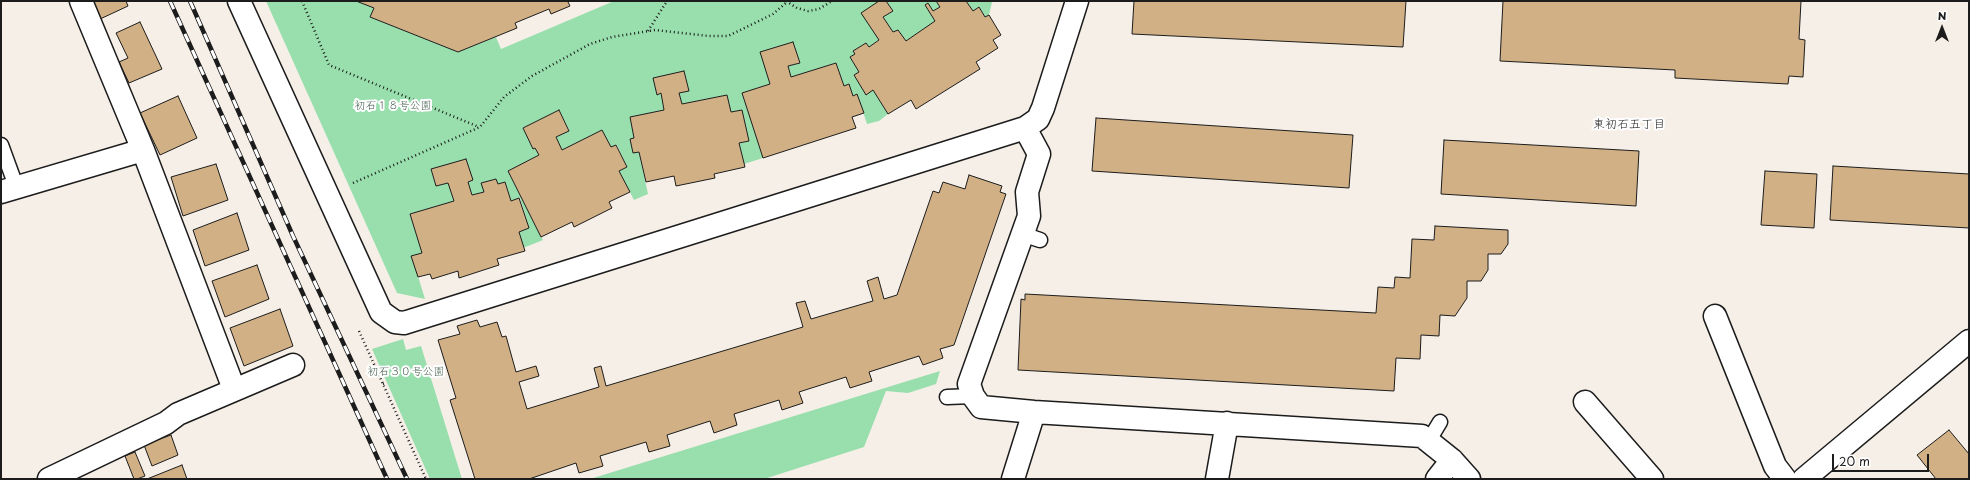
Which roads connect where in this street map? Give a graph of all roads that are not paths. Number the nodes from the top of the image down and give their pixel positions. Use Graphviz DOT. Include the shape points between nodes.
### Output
graph roads {
  1 [pos="81,1"];
  2 [pos="240,1"];
  3 [pos="1077,1"];
  4 [pos="1025,128"];
  5 [pos="1,145"];
  6 [pos="143,150"];
  7 [pos="9,189"];
  8 [pos="1716,316"];
  9 [pos="1969,340"];
  10 [pos="293,365"];
  11 [pos="234,389"];
  12 [pos="946,396"];
  13 [pos="973,396"];
  14 [pos="1585,402"];
  15 [pos="1034,412"];
  16 [pos="1440,422"];
  17 [pos="1227,424"];
  18 [pos="1428,442"];
  19 [pos="1452,460"];
  20 [pos="49,479"];
  21 [pos="1013,479"];
  22 [pos="1217,479"];
  23 [pos="1436,479"];
  24 [pos="1469,479"];
  25 [pos="1652,479"];
  26 [pos="1785,479"];
  27 [pos="1804,479"];
  1 -- 6 [label="street"];
  2 -- 4 [label="street" via="381,312 395,322 404,323"];
  3 -- 4 [label="street" via="1043,108 1038,119"];
  4 -- 13 [label="street" via="1039,154 1027,192 1031,237 969,384"];
  5 -- 7 [label="lane"];
  6 -- 7 [label="street"];
  6 -- 11 [label="street"];
  8 -- 26 [label="street" via="1775,466"];
  9 -- 27 [label="street"];
  10 -- 11 [label="street"];
  11 -- 20 [label="street" via="178,414 166,424"];
  12 -- 13 [label="lane"];
  13 -- 15 [label="street" via="981,407"];
  14 -- 25 [label="street"];
  15 -- 17 [label="street"];
  15 -- 21 [label="street"];
  16 -- 18 [label="lane"];
  17 -- 18 [label="street" via="1422,436"];
  17 -- 22 [label="street"];
  18 -- 19 [label="street"];
  19 -- 23 [label="street"];
  19 -- 24 [label="street"];
}
